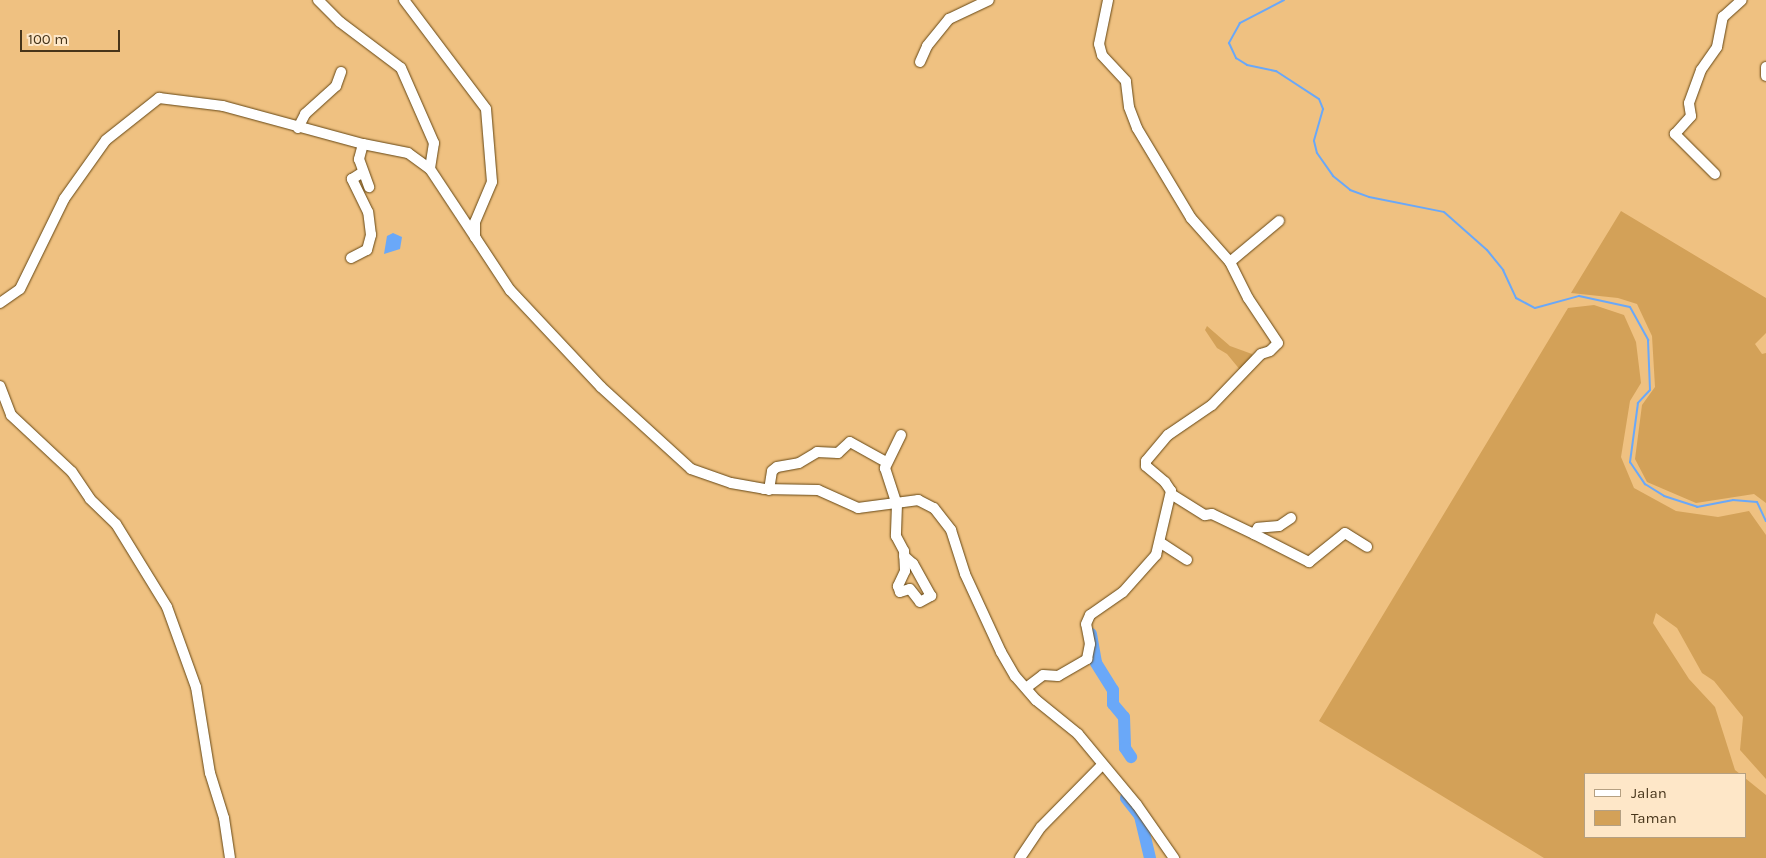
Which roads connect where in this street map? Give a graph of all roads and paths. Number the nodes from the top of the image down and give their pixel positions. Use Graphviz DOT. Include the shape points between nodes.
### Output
graph roads {
  1 [pos="318,0"];
  2 [pos="404,0"];
  3 [pos="989,0"];
  4 [pos="1108,0"];
  5 [pos="1742,0"];
  6 [pos="920,62"];
  7 [pos="1766,67"];
  8 [pos="341,72"];
  9 [pos="1766,76"];
  10 [pos="298,128"];
  11 [pos="363,144"];
  12 [pos="430,170"];
  13 [pos="363,172"];
  14 [pos="1715,174"];
  15 [pos="369,186"];
  16 [pos="1279,221"];
  17 [pos="475,237"];
  18 [pos="351,258"];
  19 [pos="1230,262"];
  20 [pos="0,303"];
  21 [pos="0,386"];
  22 [pos="901,435"];
  23 [pos="886,462"];
  24 [pos="769,490"];
  25 [pos="1171,494"];
  26 [pos="897,504"];
  27 [pos="1291,518"];
  28 [pos="1254,534"];
  29 [pos="1161,543"];
  30 [pos="1367,547"];
  31 [pos="904,556"];
  32 [pos="1187,560"];
  33 [pos="1026,688"];
  34 [pos="1101,766"];
  35 [pos="230,858"];
  36 [pos="1020,858"];
  37 [pos="1174,858"];
  1 -- 12 [label="street" via="340,22 401,68 434,143"];
  2 -- 17 [label="street" via="486,109 492,182 476,218"];
  3 -- 6 [label="street" via="949,19 927,46"];
  4 -- 19 [label="street" via="1099,40 1102,55 1126,81 1133,119 1159,167 1191,218"];
  5 -- 14 [label="street" via="1723,17 1717,47 1701,70 1690,103 1691,116 1676,134"];
  7 -- 9 [label="street"];
  8 -- 10 [label="street" via="336,86 305,114"];
  10 -- 11 [label="street"];
  10 -- 20 [label="street" via="223,106 157,99 106,140 64,199 20,289"];
  11 -- 12 [label="street" via="408,153"];
  11 -- 13 [label="street" via="359,159"];
  12 -- 17 [label="street"];
  13 -- 15 [label="street"];
  13 -- 18 [label="street" via="352,179 368,212 371,235 367,250"];
  16 -- 19 [label="street"];
  17 -- 24 [label="street" via="510,290 601,387 672,455 702,474"];
  19 -- 25 [label="street" via="1277,344 1261,354 1212,405 1168,436 1146,461 1146,466 1169,487"];
  21 -- 35 [label="street" via="11,415 72,472 90,499 116,524 167,607 196,687 210,773 224,818"];
  22 -- 23 [label="street"];
  23 -- 24 [label="street" via="850,442 838,453 817,452 799,463 777,468 772,471"];
  23 -- 26 [label="street"];
  24 -- 26 [label="street" via="818,490 858,508"];
  25 -- 28 [label="street" via="1205,515 1212,514"];
  25 -- 29 [label="street"];
  26 -- 31 [label="street" via="896,536"];
  26 -- 33 [label="street" via="922,501 942,517 951,530 965,574 1001,652"];
  27 -- 28 [label="street" via="1279,526 1258,528"];
  28 -- 30 [label="street" via="1309,562 1345,533"];
  29 -- 32 [label="street"];
  29 -- 33 [label="street" via="1140,575 1114,600 1090,615 1086,624 1090,644 1086,660 1058,676 1043,676"];
  31 -- 31 [label="street" via="900,592 910,589 920,602 931,596 913,564"];
  33 -- 34 [label="street" via="1070,726"];
  34 -- 36 [label="street" via="1041,827"];
  34 -- 37 [label="street" via="1137,805"];
}
